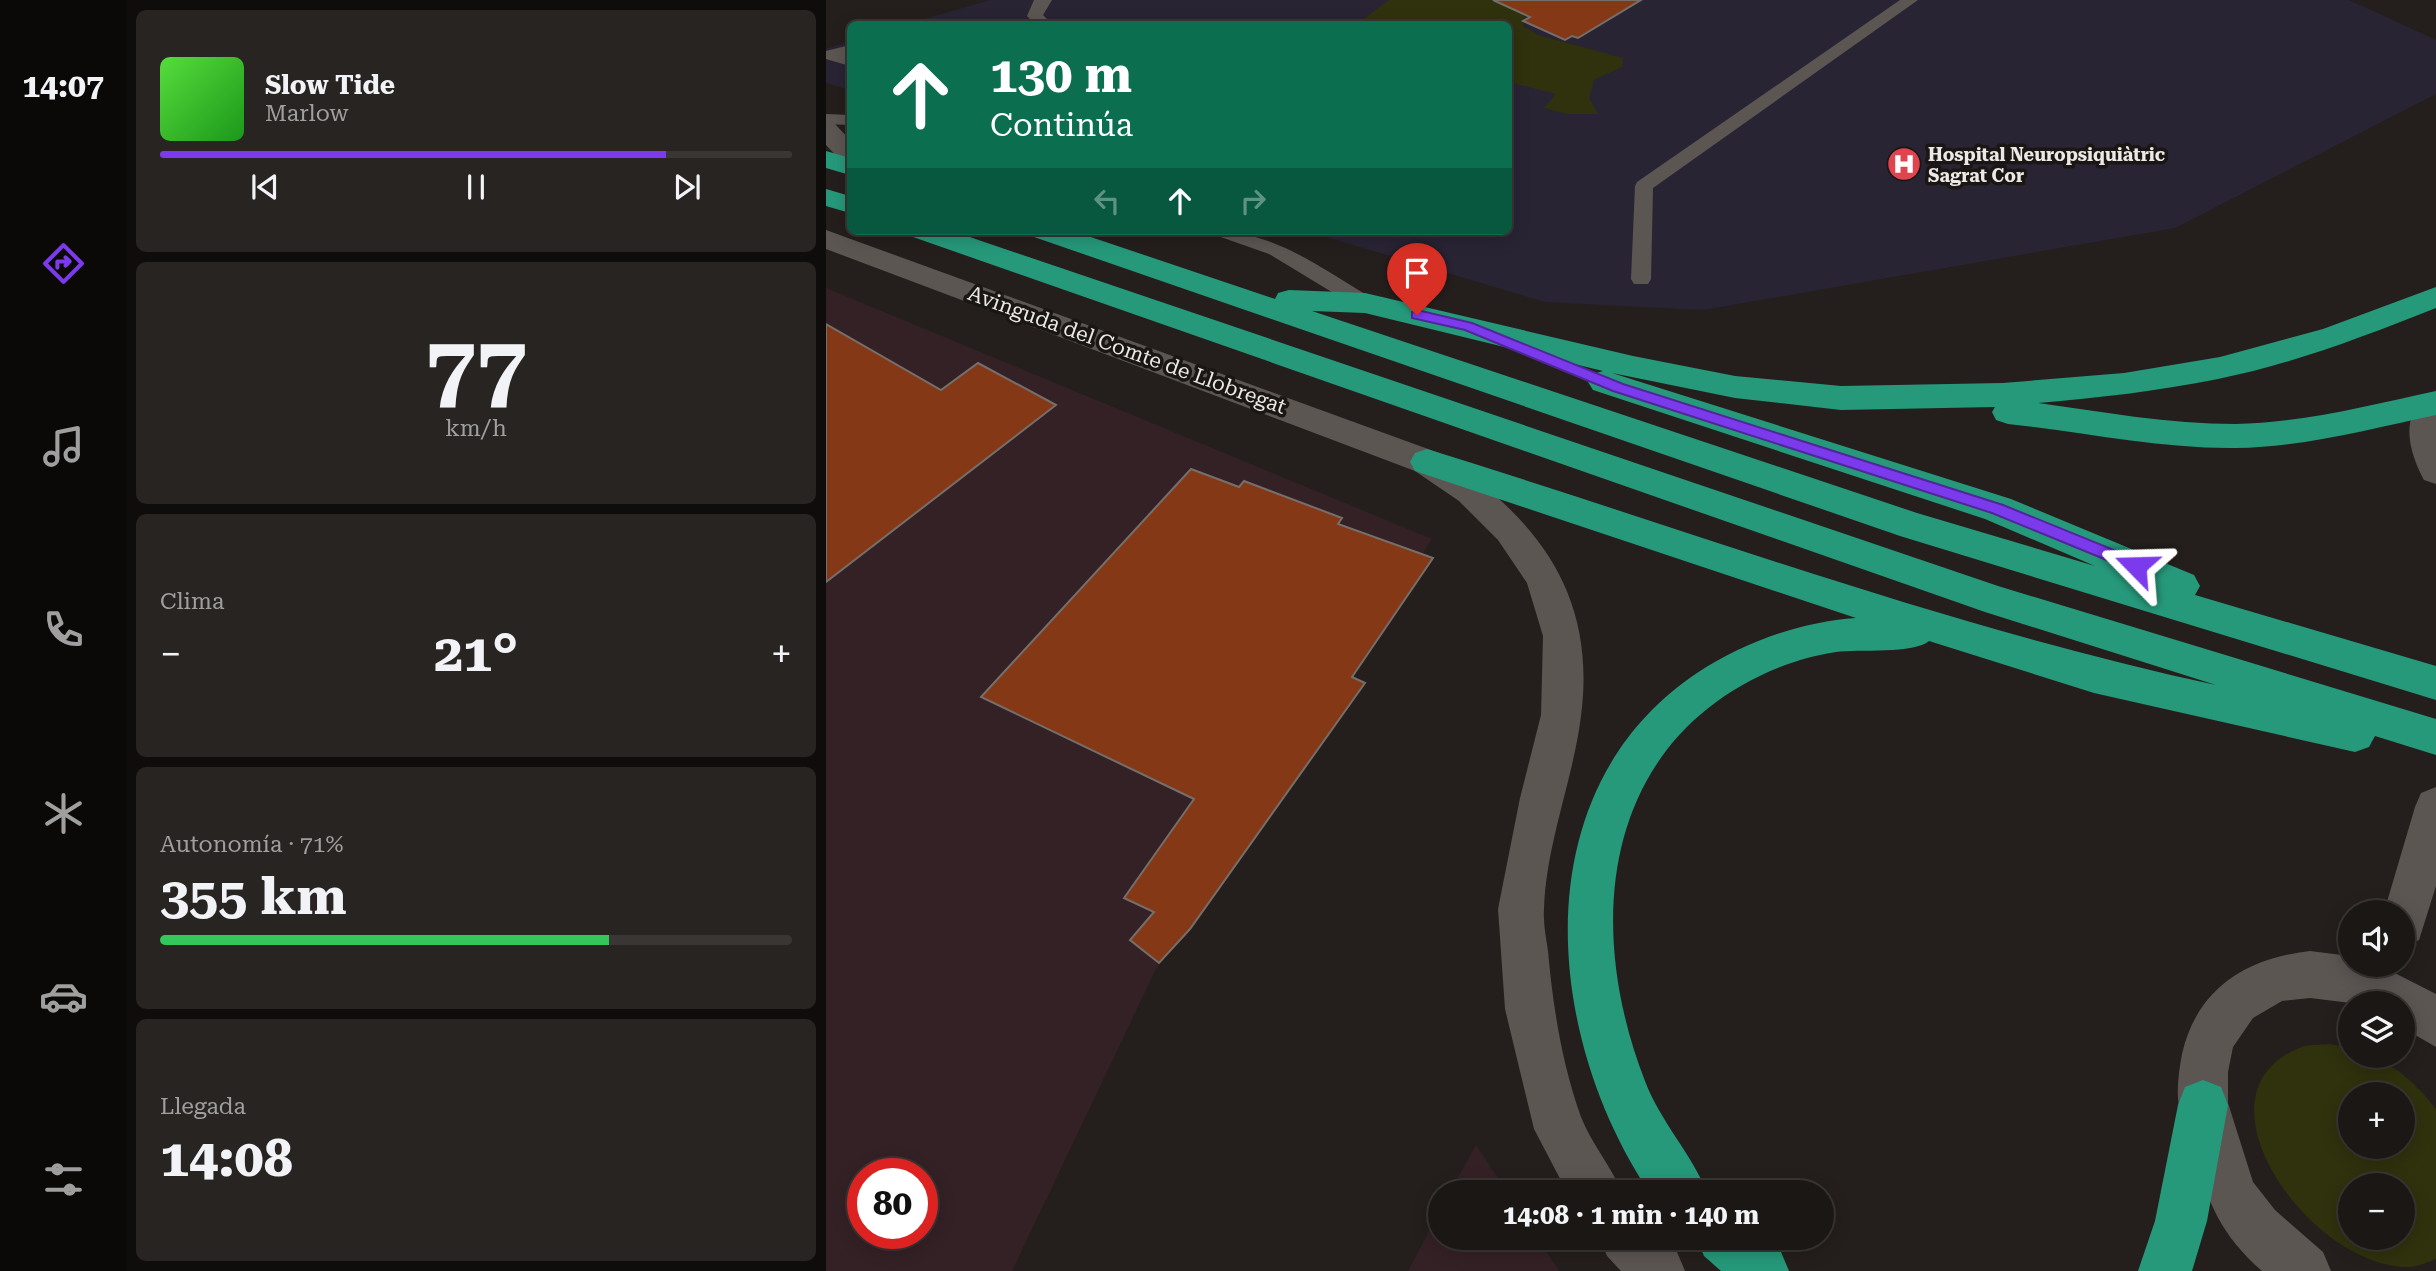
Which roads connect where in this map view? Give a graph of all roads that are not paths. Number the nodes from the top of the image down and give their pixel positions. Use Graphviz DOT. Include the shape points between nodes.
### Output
graph roads {
  1 [pos="1044,0"];
  2 [pos="1910,0"];
  3 [pos="1041,21"];
  4 [pos="847,51"];
  5 [pos="847,60"];
  6 [pos="826,119"];
  7 [pos="847,120"];
  8 [pos="826,130"];
  9 [pos="847,152"];
  10 [pos="826,159"];
  11 [pos="847,166"];
  12 [pos="826,197"];
  13 [pos="847,204"];
  14 [pos="935,235"];
  15 [pos="1056,235"];
  16 [pos="1233,235"];
  17 [pos="826,239"];
  18 [pos="1641,279"];
  19 [pos="2436,297"];
  20 [pos="1250,299"];
  21 [pos="1365,303"];
  22 [pos="1468,326"];
  23 [pos="1881,398"];
  24 [pos="2436,405"];
  25 [pos="1427,461"];
  26 [pos="2436,471"];
  27 [pos="1956,633"];
  28 [pos="2323,650"];
  29 [pos="2436,683"];
  30 [pos="2436,737"];
  31 [pos="2436,749"];
  32 [pos="2436,807"];
  33 [pos="2410,900"];
  34 [pos="2388,978"];
  35 [pos="2436,1020"];
  36 [pos="2203,1105"];
  37 [pos="1589,1180"];
  38 [pos="1672,1180"];
  39 [pos="1638,1250"];
  40 [pos="1738,1250"];
  41 [pos="1658,1271"];
  42 [pos="1762,1271"];
  43 [pos="2165,1271"];
  44 [pos="2304,1271"];
  1 -- 3 [label="lane" via="1035,16"];
  2 -- 18 [label="lane" via="1644,186"];
  4 -- 5 [label="lane" via="830,55"];
  6 -- 7 [label="lane"];
  8 -- 9 [label="street"];
  10 -- 11 [label="highway"];
  12 -- 13 [label="highway"];
  14 -- 30 [label="highway" via="1998,601"];
  15 -- 20 [label="highway"];
  16 -- 21 [label="lane" via="1276,250"];
  17 -- 25 [label="street, Avinguda del Comte de Llobregat"];
  19 -- 23 [label="highway" via="2333,337 2220,368 2124,384"];
  20 -- 21 [label="highway"];
  20 -- 28 [label="highway" via="1913,526"];
  21 -- 22 [label="highway"];
  22 -- 23 [label="highway" via="1735,387"];
  22 -- 28 [label="highway" via="1618,387 1998,509"];
  23 -- 24 [label="highway" via="2235,436 2308,430"];
  24 -- 26 [label="street" via="2425,427 2425,444"];
  25 -- 27 [label="highway"];
  25 -- 37 [label="street, Avinguda del Comte de Llobregat" via="1471,492 1511,530 1544,579 1562,636 1561,715 1521,909 1529,1009 1559,1129"];
  27 -- 31 [label="highway" via="2094,676"];
  27 -- 38 [label="highway" via="1865,632 1788,646 1734,668 1670,718 1637,757 1619,790 1602,829 1590,891 1592,966 1608,1051 1654,1157"];
  28 -- 29 [label="highway"];
  32 -- 33 [label="street"];
  34 -- 35 [label="street"];
  34 -- 36 [label="street" via="2302,973 2266,981 2237,999 2215,1026 2204,1062"];
  36 -- 43 [label="highway" via="2181,1221"];
  36 -- 44 [label="street" via="2234,1199 2266,1240"];
  39 -- 41 [label="street"];
  40 -- 42 [label="highway"];
}
